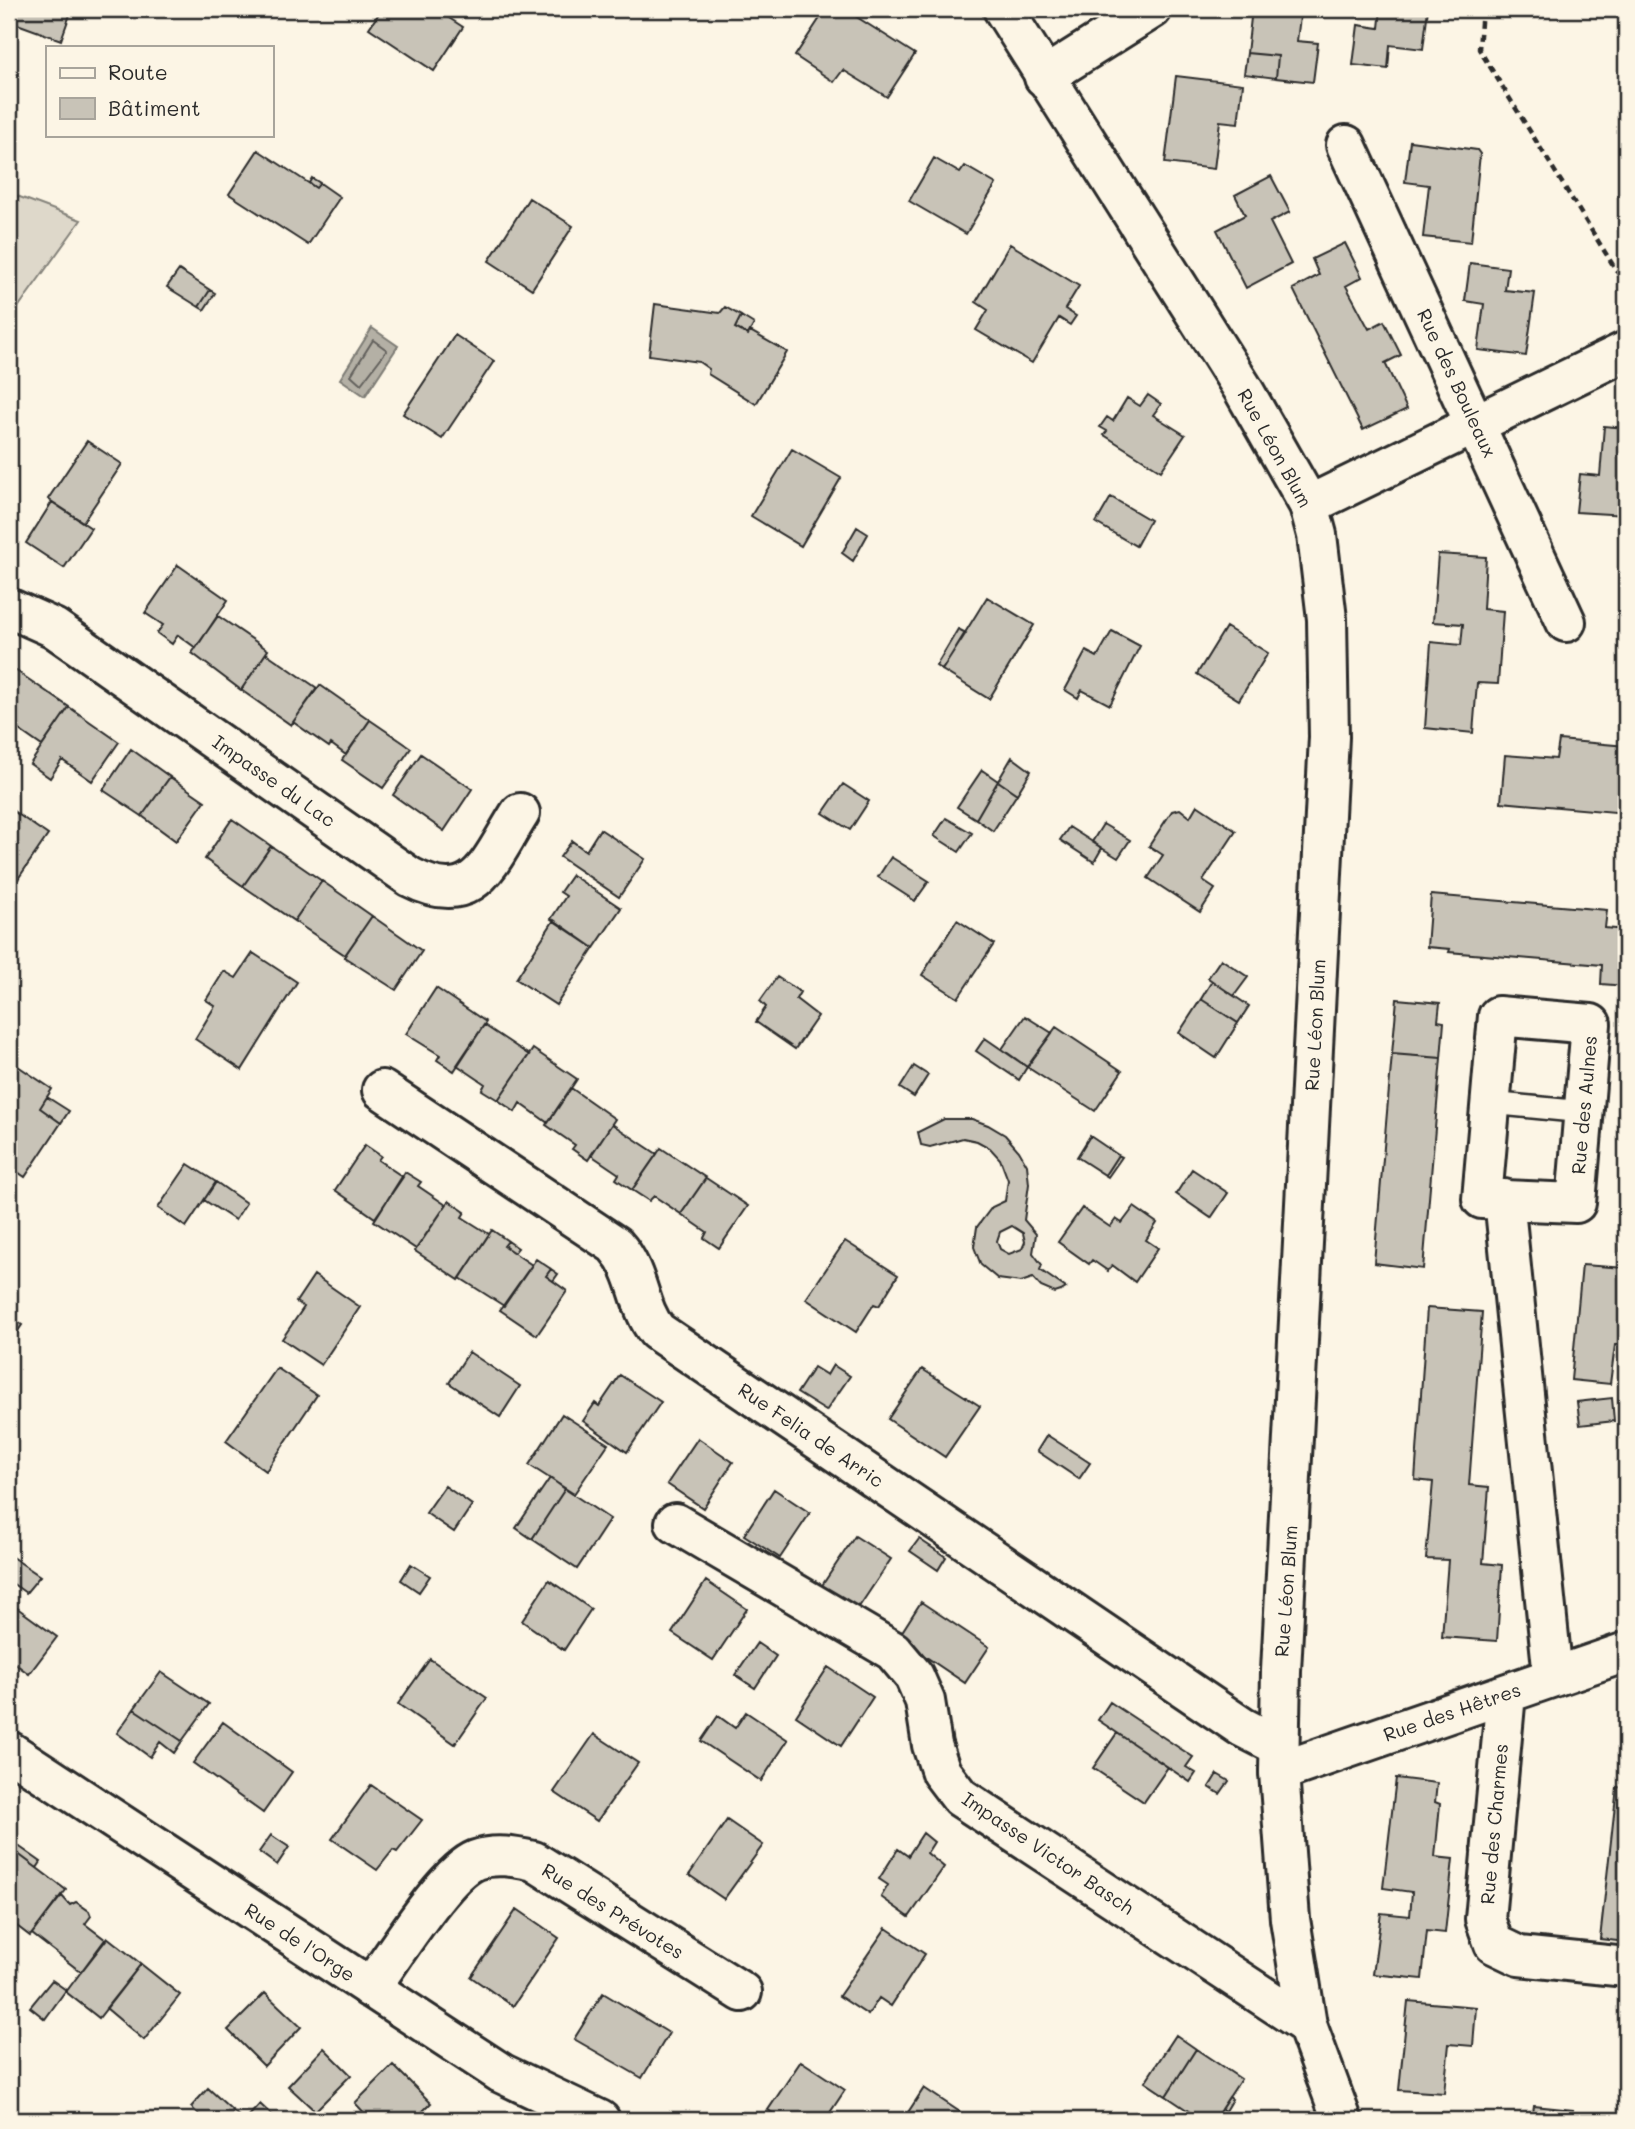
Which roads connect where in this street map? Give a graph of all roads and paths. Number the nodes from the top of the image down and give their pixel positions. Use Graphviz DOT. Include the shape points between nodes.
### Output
graph roads {
  1 [pos="1003,9"];
  2 [pos="1152,9"];
  3 [pos="1482,9"];
  4 [pos="1044,77"];
  5 [pos="1346,145"];
  6 [pos="1626,285"];
  7 [pos="1626,351"];
  8 [pos="1476,426"];
  9 [pos="1309,505"];
  10 [pos="9,608"];
  11 [pos="1566,622"];
  12 [pos="520,813"];
  13 [pos="382,1090"];
  14 [pos="1490,1103"];
  15 [pos="1584,1112"];
  16 [pos="1504,1199"];
  17 [pos="675,1523"];
  18 [pos="1626,1652"];
  19 [pos="1553,1677"];
  20 [pos="1506,1693"];
  21 [pos="9,1751"];
  22 [pos="1279,1759"];
  23 [pos="1626,1967"];
  24 [pos="370,1988"];
  25 [pos="742,1992"];
  26 [pos="1307,2025"];
  27 [pos="600,2120"];
  28 [pos="1342,2120"];
  1 -- 4 [label="street, Rue Léon Blum"];
  2 -- 4 [label="street"];
  3 -- 6 [label="path" via="1479,49"];
  4 -- 9 [label="street, Rue Léon Blum" via="1243,389"];
  5 -- 8 [label="street, Rue des Bouleaux"];
  7 -- 8 [label="street"];
  8 -- 9 [label="street"];
  8 -- 11 [label="street, Rue des Bouleaux"];
  9 -- 22 [label="street, Rue Léon Blum" via="1327,619 1329,737"];
  10 -- 12 [label="street, Impasse du Lac" via="54,628 431,888 465,886 480,875"];
  13 -- 22 [label="street, Rue Felia de Arric" via="615,1245 629,1260 657,1331 1242,1727"];
  14 -- 15 [label="lane"];
  14 -- 15 [label="street, Rue des Aulnes" via="1498,1016 1591,1024"];
  14 -- 16 [label="street, Rue des Aulnes" via="1482,1199"];
  15 -- 16 [label="street, Rue des Aulnes" via="1576,1203"];
  16 -- 19 [label="street"];
  17 -- 26 [label="street, Impasse Victor Basch" via="892,1651 914,1676 925,1701 941,1772 960,1797"];
  18 -- 19 [label="street, Rue des Hêtres"];
  19 -- 20 [label="street, Rue des Hêtres"];
  20 -- 22 [label="street, Rue des Hêtres"];
  20 -- 23 [label="street, Rue des Charmes" via="1485,1919 1494,1944 1519,1956"];
  21 -- 24 [label="street, Rue de l'Orge"];
  22 -- 26 [label="street, Rue Léon Blum" via="1290,1919"];
  24 -- 25 [label="street, Rue des Prévotes" via="454,1874 476,1860 505,1855 534,1861"];
  24 -- 27 [label="street, Rue de l'Orge" via="501,2073"];
  26 -- 28 [label="street, Rue Léon Blum"];
}
